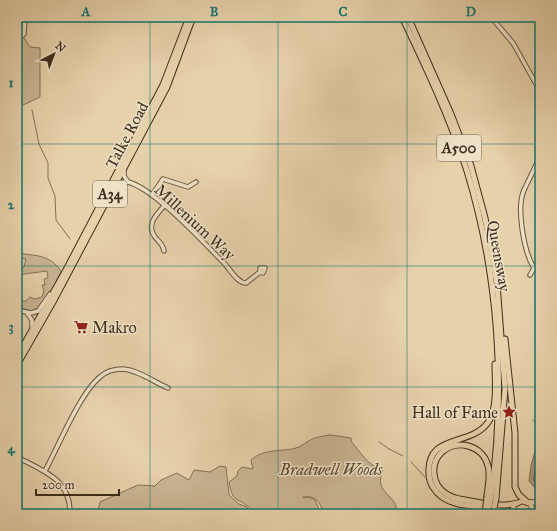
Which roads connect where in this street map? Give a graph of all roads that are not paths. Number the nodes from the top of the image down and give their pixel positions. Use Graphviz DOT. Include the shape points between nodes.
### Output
graph roads {
  1 [pos="25,17"];
  2 [pos="189,17"];
  3 [pos="193,17"];
  4 [pos="402,17"];
  5 [pos="408,17"];
  6 [pos="491,17"];
  7 [pos="17,40"];
  8 [pos="540,91"];
  9 [pos="540,156"];
  10 [pos="124,169"];
  11 [pos="128,182"];
  12 [pos="196,182"];
  13 [pos="116,185"];
  14 [pos="152,195"];
  15 [pos="164,206"];
  16 [pos="164,251"];
  17 [pos="534,268"];
  18 [pos="540,269"];
  19 [pos="66,270"];
  20 [pos="260,272"];
  21 [pos="530,275"];
  22 [pos="497,284"];
  23 [pos="17,310"];
  24 [pos="26,312"];
  25 [pos="496,319"];
  26 [pos="32,331"];
  27 [pos="17,357"];
  28 [pos="17,365"];
  29 [pos="168,388"];
  30 [pos="17,457"];
  31 [pos="45,471"];
  32 [pos="491,497"];
  33 [pos="527,502"];
  34 [pos="517,503"];
  35 [pos="540,503"];
  36 [pos="70,514"];
  37 [pos="486,514"];
  38 [pos="493,514"];
  39 [pos="506,514"];
  40 [pos="512,514"];
  41 [pos="535,514"];
  1 -- 7 [label="street" via="24,34"];
  2 -- 19 [label="highway, Talke Road / A34" via="164,85"];
  3 -- 10 [label="highway, Talke Road / A34" via="167,87"];
  4 -- 25 [label="highway, Queensway / A500" via="450,122 466,170 480,219 493,286"];
  5 -- 22 [label="highway, Queensway / A500" via="471,166 485,218"];
  6 -- 8 [label="street" via="511,39"];
  9 -- 17 [label="street" via="524,190 521,217 528,258"];
  10 -- 11 [label="street" via="124,176"];
  10 -- 13 [label="highway, Talke Road / A34"];
  11 -- 13 [label="street"];
  11 -- 14 [label="street, Millenium Way"];
  12 -- 14 [label="street" via="188,187 163,179"];
  13 -- 28 [label="highway, Talke Road / A34"];
  14 -- 15 [label="street, Millenium Way"];
  15 -- 16 [label="street" via="152,221 152,228"];
  15 -- 20 [label="street, Millenium Way" via="243,283"];
  17 -- 18 [label="street"];
  17 -- 21 [label="street"];
  19 -- 24 [label="street" via="40,310 35,313"];
  19 -- 26 [label="highway, Talke Road / A34"];
  22 -- 32 [label="highway, Queensway / A500" via="505,388"];
  22 -- 33 [label="highway" via="515,433 515,487"];
  23 -- 24 [label="street"];
  24 -- 26 [label="street" via="32,320"];
  25 -- 32 [label="highway, Queensway / A500" via="499,390"];
  25 -- 39 [label="highway" via="494,401 491,418 478,434 447,442 439,448 431,459 428,473 433,487 442,498"];
  26 -- 27 [label="highway, Talke Road / A34"];
  29 -- 31 [label="street" via="128,370 104,374 85,395"];
  30 -- 31 [label="street"];
  31 -- 36 [label="street" via="57,479 64,488 69,499"];
  32 -- 34 [label="highway" via="489,468 482,454 476,449 466,445 454,446 443,451 437,458 434,469 436,482 446,494 457,499 502,506"];
  32 -- 37 [label="highway, Queensway / A500, bridge"];
  32 -- 38 [label="highway, Queensway / A500, bridge"];
  33 -- 34 [label="main road"];
  33 -- 35 [label="main road"];
  33 -- 41 [label="main road" via="533,506"];
  34 -- 40 [label="main road" via="512,508"];
}
